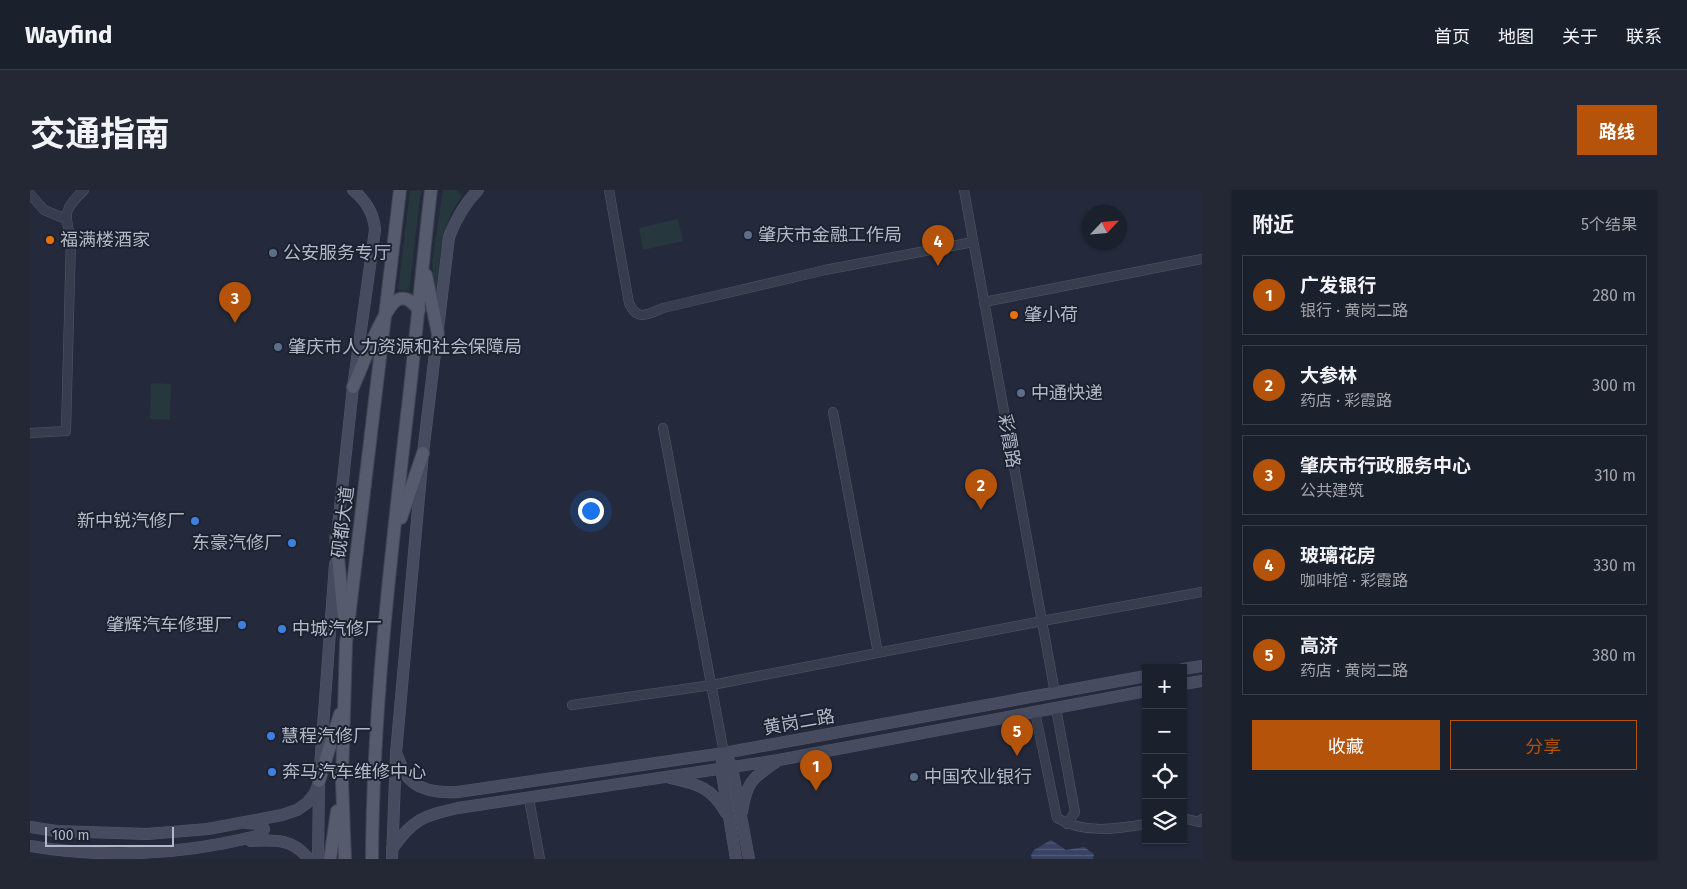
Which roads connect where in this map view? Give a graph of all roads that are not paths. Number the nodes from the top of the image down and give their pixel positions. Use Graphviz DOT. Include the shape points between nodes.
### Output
graph roads {
  1 [pos="84,190"];
  2 [pos="353,190"];
  3 [pos="400,190"];
  4 [pos="430,190"];
  5 [pos="478,190"];
  6 [pos="609,190"];
  7 [pos="964,190"];
  8 [pos="30,194"];
  9 [pos="66,220"];
  10 [pos="973,242"];
  11 [pos="423,260"];
  12 [pos="1202,260"];
  13 [pos="984,302"];
  14 [pos="419,310"];
  15 [pos="386,311"];
  16 [pos="438,334"];
  17 [pos="353,387"];
  18 [pos="833,412"];
  19 [pos="663,428"];
  20 [pos="30,434"];
  21 [pos="423,453"];
  22 [pos="336,537"];
  23 [pos="392,544"];
  24 [pos="1202,592"];
  25 [pos="1042,621"];
  26 [pos="346,643"];
  27 [pos="878,653"];
  28 [pos="1202,666"];
  29 [pos="1187,668"];
  30 [pos="1142,677"];
  31 [pos="1202,681"];
  32 [pos="1187,683"];
  33 [pos="712,685"];
  34 [pos="1142,692"];
  35 [pos="1055,693"];
  36 [pos="345,697"];
  37 [pos="572,705"];
  38 [pos="1056,708"];
  39 [pos="1035,712"];
  40 [pos="850,730"];
  41 [pos="853,746"];
  42 [pos="396,753"];
  43 [pos="724,753"];
  44 [pos="779,760"];
  45 [pos="726,768"];
  46 [pos="664,777"];
  47 [pos="342,781"];
  48 [pos="319,782"];
  49 [pos="458,792"];
  50 [pos="529,798"];
  51 [pos="458,808"];
  52 [pos="735,818"];
  53 [pos="1187,819"];
  54 [pos="1202,819"];
  55 [pos="238,823"];
  56 [pos="1067,824"];
  57 [pos="1142,824"];
  58 [pos="30,827"];
  59 [pos="234,842"];
  60 [pos="30,846"];
  61 [pos="392,854"];
  62 [pos="309,859"];
  63 [pos="318,859"];
  64 [pos="330,859"];
  65 [pos="345,859"];
  66 [pos="372,859"];
  67 [pos="540,859"];
  68 [pos="736,859"];
  69 [pos="749,859"];
  1 -- 9 [label="street" via="68,206"];
  2 -- 17 [label="main road" via="371,212 375,223"];
  3 -- 15 [label="main road, 砚都大道"];
  4 -- 11 [label="main road"];
  5 -- 16 [label="main road" via="464,206 449,237"];
  6 -- 10 [label="street" via="629,303 632,310 642,315 825,270"];
  7 -- 10 [label="street, 彩霞路"];
  8 -- 9 [label="street" via="44,210"];
  9 -- 20 [label="street" via="71,239 66,431"];
  10 -- 13 [label="street, 彩霞路"];
  11 -- 14 [label="main road"];
  11 -- 16 [label="main road"];
  12 -- 13 [label="street"];
  13 -- 25 [label="street, 彩霞路"];
  14 -- 15 [label="main road" via="410,300 402,299 396,300"];
  14 -- 23 [label="main road"];
  15 -- 17 [label="main road"];
  15 -- 26 [label="main road, 砚都大道"];
  16 -- 21 [label="main road"];
  17 -- 22 [label="main road"];
  18 -- 27 [label="street"];
  19 -- 33 [label="street"];
  21 -- 23 [label="main road"];
  21 -- 42 [label="main road"];
  22 -- 26 [label="main road"];
  22 -- 48 [label="main road"];
  23 -- 66 [label="main road" via="377,714"];
  24 -- 25 [label="street"];
  25 -- 27 [label="street"];
  25 -- 35 [label="street, 彩霞路"];
  26 -- 36 [label="main road, 砚都大道"];
  27 -- 33 [label="street"];
  28 -- 29 [label="main road"];
  30 -- 35 [label="main road, 黄岗二路"];
  31 -- 32 [label="main road"];
  33 -- 37 [label="street"];
  33 -- 43 [label="street"];
  34 -- 38 [label="main road, 黄岗二路"];
  35 -- 40 [label="main road, 黄岗二路"];
  36 -- 47 [label="main road, 砚都大道"];
  36 -- 48 [label="main road"];
  38 -- 39 [label="main road, 黄岗二路"];
  38 -- 56 [label="street" via="1075,812"];
  39 -- 41 [label="main road, 黄岗二路"];
  39 -- 56 [label="street" via="1057,818"];
  40 -- 41 [label="main road"];
  40 -- 43 [label="main road, 黄岗二路"];
  41 -- 44 [label="main road, 黄岗二路"];
  42 -- 49 [label="main road, 黄岗二路" via="405,773 417,785 430,791"];
  42 -- 61 [label="main road"];
  43 -- 45 [label="main road"];
  43 -- 49 [label="main road, 黄岗二路"];
  44 -- 45 [label="main road, 黄岗二路"];
  44 -- 52 [label="main road" via="750,782"];
  45 -- 46 [label="main road, 黄岗二路"];
  45 -- 52 [label="main road"];
  46 -- 50 [label="main road, 黄岗二路"];
  46 -- 52 [label="main road" via="707,790"];
  47 -- 64 [label="main road"];
  47 -- 65 [label="main road, 砚都大道"];
  48 -- 55 [label="main road" via="315,793 297,810"];
  48 -- 63 [label="main road"];
  49 -- 51 [label="main road" via="453,801"];
  50 -- 51 [label="main road, 黄岗二路"];
  50 -- 67 [label="street"];
  51 -- 61 [label="main road, 黄岗二路" via="417,820 404,831"];
  52 -- 68 [label="main road"];
  52 -- 69 [label="main road"];
  53 -- 54 [label="street" via="1199,822"];
  55 -- 58 [label="main road" via="147,834"];
  55 -- 59 [label="main road" via="260,824 264,829 261,835"];
  56 -- 57 [label="street" via="1100,829"];
  59 -- 60 [label="main road" via="175,851 54,850"];
  59 -- 62 [label="main road" via="270,840 288,843"];
}
